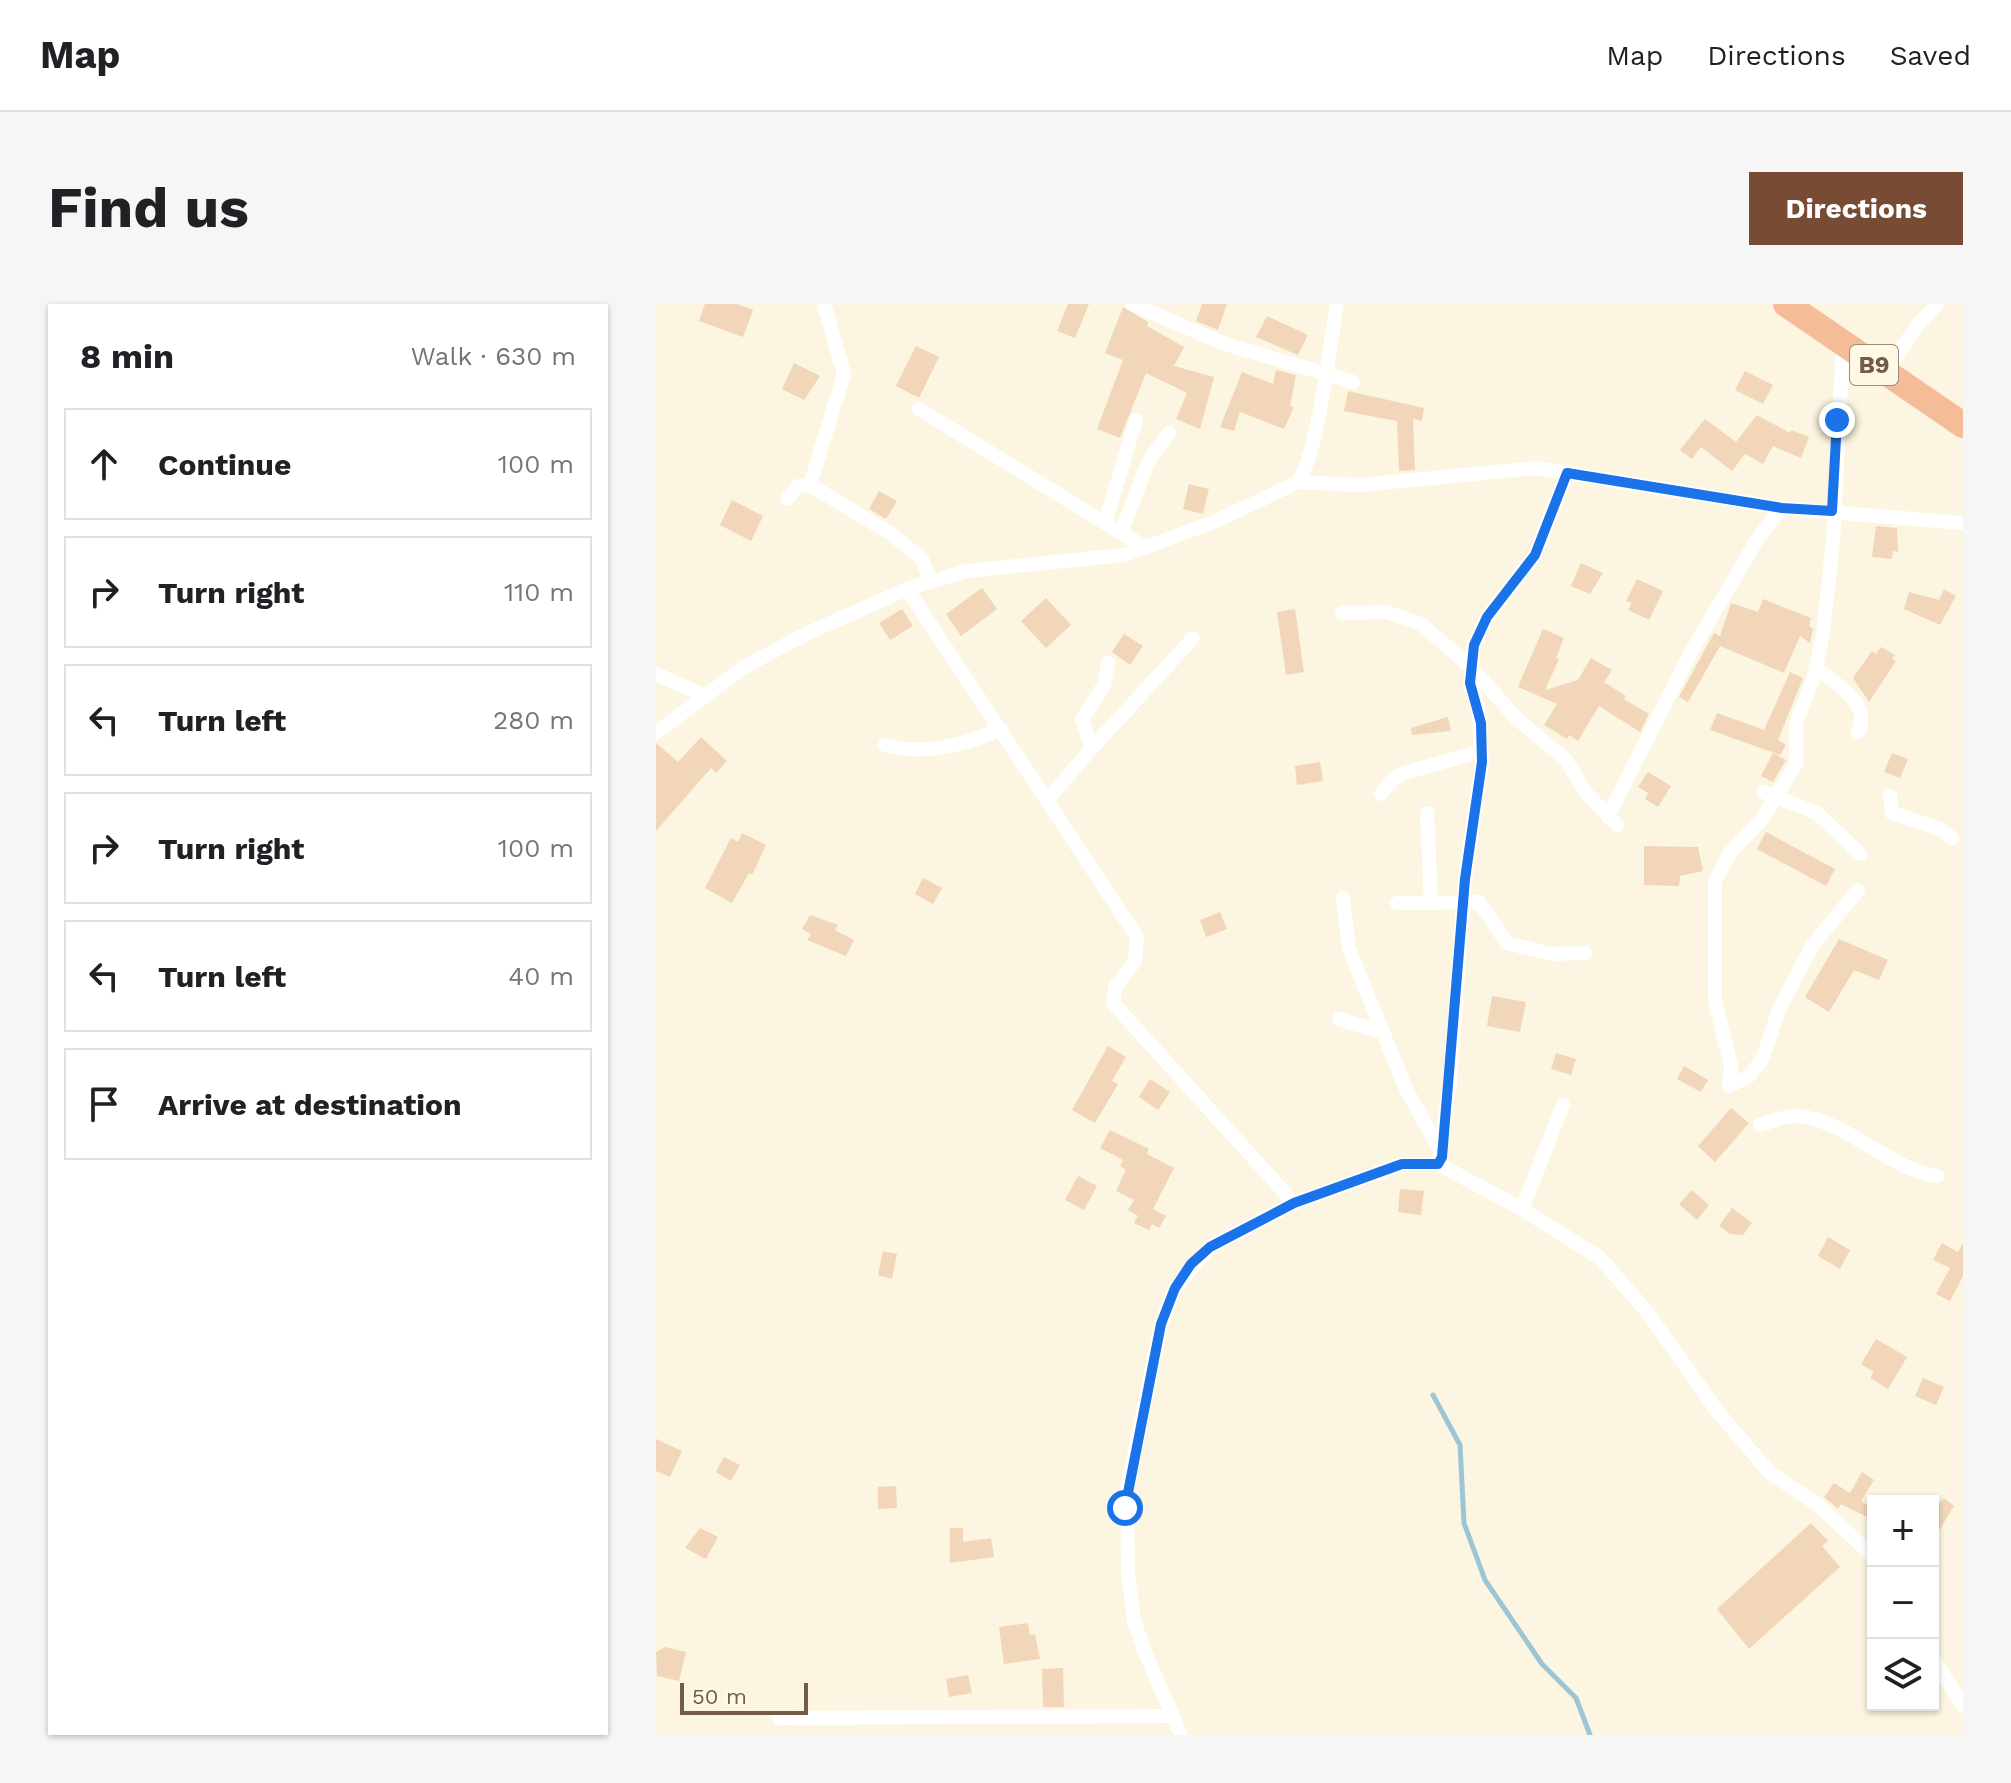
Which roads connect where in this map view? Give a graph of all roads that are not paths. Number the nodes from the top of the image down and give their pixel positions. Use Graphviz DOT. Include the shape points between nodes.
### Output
graph roads {
  1 [pos="824,304"];
  2 [pos="1132,304"];
  3 [pos="1337,304"];
  4 [pos="1786,304"];
  5 [pos="1937,304"];
  6 [pos="1843,345"];
  7 [pos="1886,372"];
  8 [pos="1324,373"];
  9 [pos="1353,382"];
  10 [pos="919,409"];
  11 [pos="1136,420"];
  12 [pos="1963,425"];
  13 [pos="1169,433"];
  14 [pos="1567,473"];
  15 [pos="1298,482"];
  16 [pos="810,485"];
  17 [pos="787,499"];
  18 [pos="1782,508"];
  19 [pos="1832,511"];
  20 [pos="1105,523"];
  21 [pos="1963,523"];
  22 [pos="1121,533"];
  23 [pos="1146,548"];
  24 [pos="930,580"];
  25 [pos="907,589"];
  26 [pos="1342,613"];
  27 [pos="1193,638"];
  28 [pos="1108,663"];
  29 [pos="1471,667"];
  30 [pos="1817,668"];
  31 [pos="656,674"];
  32 [pos="705,696"];
  33 [pos="1001,729"];
  34 [pos="1858,732"];
  35 [pos="656,733"];
  36 [pos="885,745"];
  37 [pos="1092,748"];
  38 [pos="1482,751"];
  39 [pos="1381,794"];
  40 [pos="1769,794"];
  41 [pos="1890,796"];
  42 [pos="1048,799"];
  43 [pos="1427,813"];
  44 [pos="1952,838"];
  45 [pos="1860,854"];
  46 [pos="1858,890"];
  47 [pos="1343,898"];
  48 [pos="1397,903"];
  49 [pos="1431,903"];
  50 [pos="1463,903"];
  51 [pos="1585,953"];
  52 [pos="1339,1019"];
  53 [pos="1382,1032"];
  54 [pos="1563,1105"];
  55 [pos="1760,1125"];
  56 [pos="1440,1158"];
  57 [pos="1937,1176"];
  58 [pos="1294,1203"];
  59 [pos="1522,1209"];
  60 [pos="1867,1550"];
  61 [pos="1939,1668"];
  62 [pos="1963,1706"];
  63 [pos="1172,1716"];
  64 [pos="779,1718"];
  65 [pos="1181,1735"];
  1 -- 16 [label="street" via="844,374"];
  2 -- 8 [label="street" via="1222,343"];
  3 -- 8 [label="street"];
  4 -- 6 [label="highway, B9"];
  5 -- 7 [label="street"];
  6 -- 7 [label="highway, B9"];
  6 -- 19 [label="street"];
  7 -- 12 [label="highway, B9"];
  8 -- 9 [label="street"];
  8 -- 15 [label="street" via="1309,459"];
  10 -- 20 [label="street"];
  11 -- 20 [label="street"];
  13 -- 22 [label="street" via="1149,460"];
  14 -- 15 [label="street" via="1536,468 1360,485"];
  14 -- 18 [label="street"];
  14 -- 29 [label="street" via="1535,555 1487,617"];
  15 -- 23 [label="street"];
  16 -- 17 [label="street" via="798,486"];
  16 -- 24 [label="street" via="890,533 922,559"];
  18 -- 19 [label="street"];
  18 -- 29 [label="street" via="1758,538 1690,654 1613,821 1565,759 1498,701"];
  19 -- 21 [label="street"];
  19 -- 30 [label="street"];
  20 -- 22 [label="street"];
  22 -- 23 [label="street"];
  23 -- 24 [label="street" via="1092,561 967,571"];
  24 -- 25 [label="street"];
  25 -- 32 [label="street" via="777,649"];
  25 -- 33 [label="street"];
  26 -- 29 [label="street" via="1387,612 1421,624"];
  27 -- 37 [label="street"];
  28 -- 37 [label="street" via="1104,685 1082,720"];
  29 -- 38 [label="street"];
  30 -- 34 [label="street" via="1860,706 1863,723"];
  30 -- 40 [label="street" via="1796,723 1796,764"];
  31 -- 32 [label="street"];
  32 -- 35 [label="street"];
  33 -- 36 [label="street" via="941,748 905,751"];
  33 -- 42 [label="street"];
  37 -- 42 [label="street"];
  38 -- 39 [label="street" via="1404,773"];
  38 -- 50 [label="street"];
  40 -- 45 [label="street" via="1817,813"];
  40 -- 46 [label="street" via="1762,819 1730,853 1715,881 1715,1001 1731,1066 1729,1086 1749,1076 1762,1060 1779,1010 1812,946"];
  41 -- 44 [label="street" via="1892,813"];
  42 -- 58 [label="street" via="1137,937 1135,961 1115,987 1113,1003"];
  43 -- 49 [label="street"];
  47 -- 53 [label="street" via="1349,949"];
  48 -- 49 [label="street"];
  49 -- 50 [label="street"];
  50 -- 51 [label="street" via="1479,902 1507,943 1551,954"];
  50 -- 56 [label="street"];
  52 -- 53 [label="street"];
  53 -- 56 [label="street"];
  54 -- 59 [label="street"];
  55 -- 57 [label="street" via="1796,1116 1868,1144 1921,1174"];
  56 -- 58 [label="street" via="1402,1164"];
  56 -- 59 [label="street"];
  58 -- 63 [label="street" via="1210,1247 1175,1288 1161,1324 1131,1470 1126,1524 1134,1620"];
  59 -- 60 [label="street" via="1616,1273 1717,1411 1763,1464"];
  61 -- 62 [label="street"];
  63 -- 64 [label="street"];
  63 -- 65 [label="street"];
}
